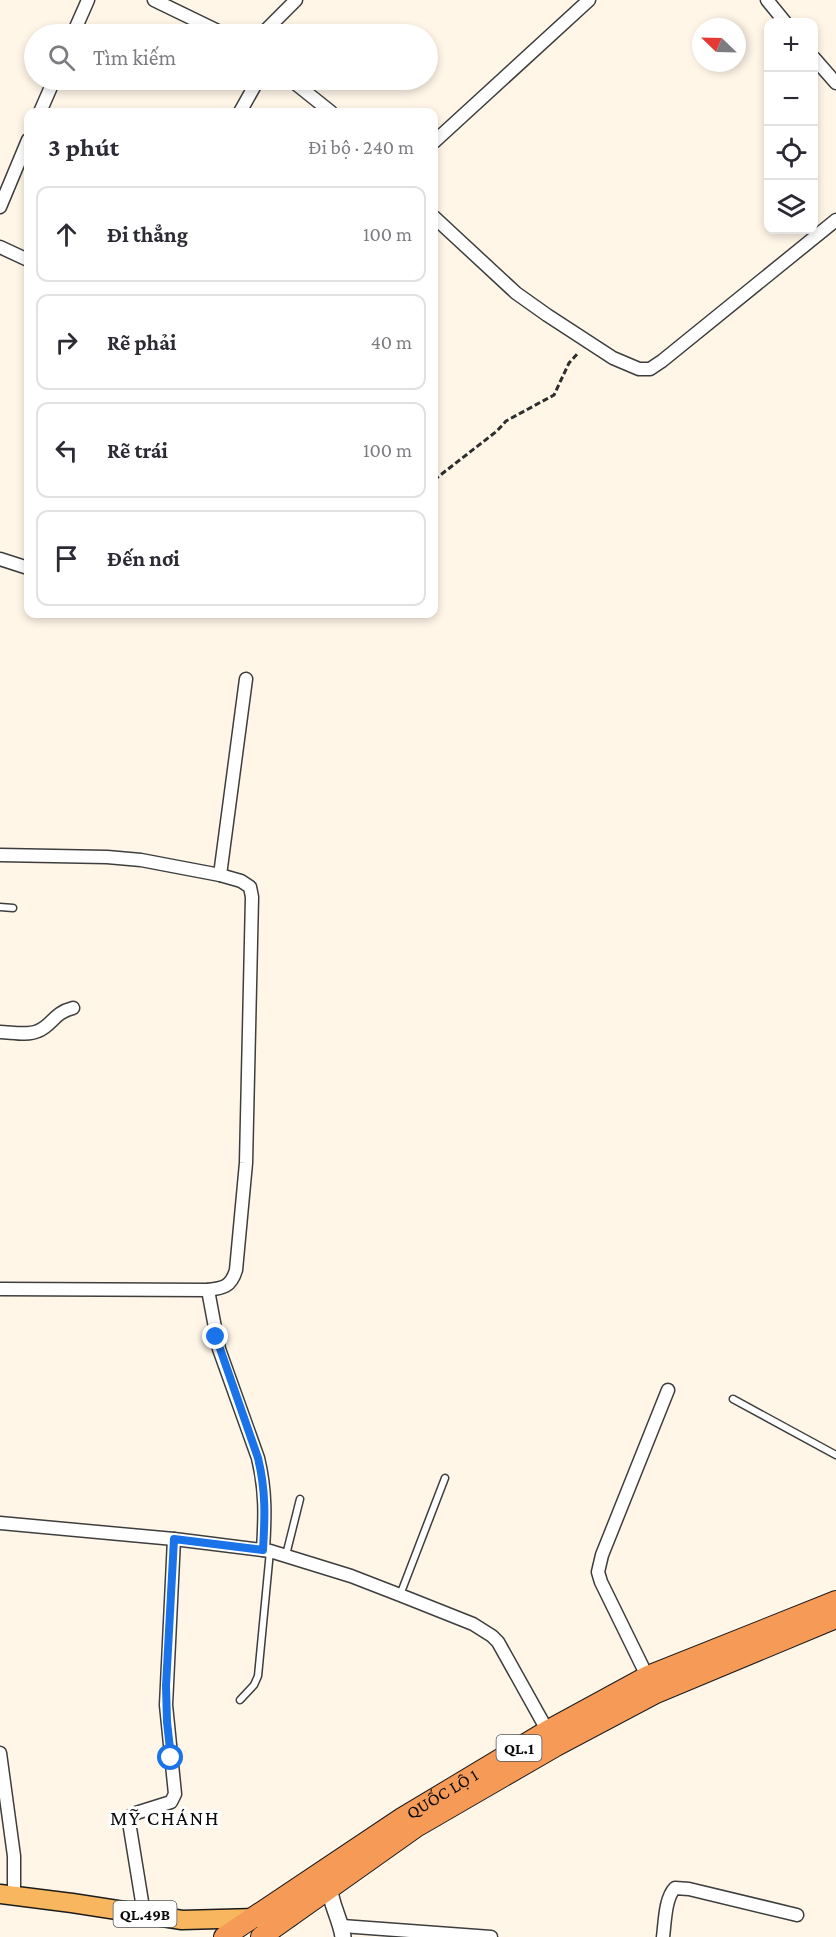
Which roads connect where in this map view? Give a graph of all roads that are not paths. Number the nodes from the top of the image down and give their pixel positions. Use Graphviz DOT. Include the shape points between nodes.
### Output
graph roads {
  1 [pos="88,0"];
  2 [pos="154,0"];
  3 [pos="296,0"];
  4 [pos="589,0"];
  5 [pos="767,0"];
  6 [pos="782,18"];
  7 [pos="77,24"];
  8 [pos="203,24"];
  9 [pos="272,24"];
  10 [pos="818,63"];
  11 [pos="836,83"];
  12 [pos="50,90"];
  13 [pos="252,90"];
  14 [pos="304,90"];
  15 [pos="42,108"];
  16 [pos="242,108"];
  17 [pos="326,108"];
  18 [pos="438,138"];
  19 [pos="24,150"];
  20 [pos="0,207"];
  21 [pos="836,220"];
  22 [pos="438,221"];
  23 [pos="0,247"];
  24 [pos="24,258"];
  25 [pos="0,559"];
  26 [pos="24,567"];
  27 [pos="246,679"];
  28 [pos="0,855"];
  29 [pos="220,875"];
  30 [pos="0,907"];
  31 [pos="13,908"];
  32 [pos="73,1008"];
  33 [pos="0,1032"];
  34 [pos="0,1289"];
  35 [pos="208,1290"];
  36 [pos="668,1390"];
  37 [pos="733,1399"];
  38 [pos="836,1455"];
  39 [pos="445,1478"];
  40 [pos="300,1499"];
  41 [pos="0,1522"];
  42 [pos="174,1539"];
  43 [pos="266,1550"];
  44 [pos="286,1555"];
  45 [pos="400,1595"];
  46 [pos="836,1601"];
  47 [pos="836,1618"];
  48 [pos="652,1685"];
  49 [pos="240,1700"];
  50 [pos="552,1738"];
  51 [pos="0,1753"];
  52 [pos="330,1888"];
  53 [pos="7,1895"];
  54 [pos="144,1914"];
  55 [pos="797,1915"];
  56 [pos="290,1917"];
  57 [pos="253,1918"];
  58 [pos="342,1931"];
  59 [pos="224,1937"];
  60 [pos="261,1937"];
  61 [pos="491,1937"];
  62 [pos="663,1937"];
  1 -- 7 [label="street"];
  2 -- 8 [label="street"];
  3 -- 9 [label="street"];
  4 -- 18 [label="street"];
  5 -- 6 [label="street"];
  10 -- 11 [label="street"];
  12 -- 15 [label="street"];
  13 -- 16 [label="street"];
  14 -- 17 [label="street"];
  19 -- 20 [label="street"];
  21 -- 22 [label="street" via="650,369 628,365 547,315 516,293"];
  23 -- 24 [label="street"];
  25 -- 26 [label="street"];
  27 -- 29 [label="street"];
  28 -- 29 [label="street" via="141,860"];
  29 -- 35 [label="street" via="246,884 252,891 249,1108 236,1270 228,1285"];
  30 -- 31 [label="lane"];
  32 -- 33 [label="street" via="60,1012 31,1034"];
  34 -- 35 [label="street"];
  35 -- 43 [label="street" via="219,1349 258,1458"];
  36 -- 48 [label="street" via="598,1572"];
  37 -- 38 [label="lane"];
  39 -- 45 [label="lane"];
  40 -- 44 [label="lane"];
  41 -- 42 [label="street"];
  42 -- 43 [label="street"];
  42 -- 54 [label="street" via="166,1705 175,1794 171,1802 136,1813 129,1822"];
  43 -- 44 [label="street"];
  43 -- 49 [label="lane" via="258,1676"];
  44 -- 45 [label="street"];
  45 -- 50 [label="street" via="473,1624 492,1636"];
  46 -- 48 [label="highway, QUỐC LỘ 1 / QL.1"];
  47 -- 48 [label="highway, QUỐC LỘ 1 / QL.1"];
  48 -- 50 [label="highway, QUỐC LỘ 1 / QL.1"];
  50 -- 52 [label="highway, QUỐC LỘ 1 / QL.1"];
  50 -- 57 [label="highway, QUỐC LỘ 1 / QL.1" via="402,1818"];
  51 -- 53 [label="street" via="14,1856"];
  52 -- 56 [label="highway, QUỐC LỘ 1 / QL.1"];
  52 -- 58 [label="street"];
  53 -- 54 [label="main road, QL.49B"];
  54 -- 57 [label="main road, QL.49B" via="182,1920"];
  55 -- 62 [label="street" via="675,1888 669,1898"];
  56 -- 57 [label="main road, QL.49B"];
  56 -- 60 [label="highway, QUỐC LỘ 1 / QL.1"];
  57 -- 59 [label="highway, QUỐC LỘ 1 / QL.1"];
  58 -- 61 [label="street"];
}
